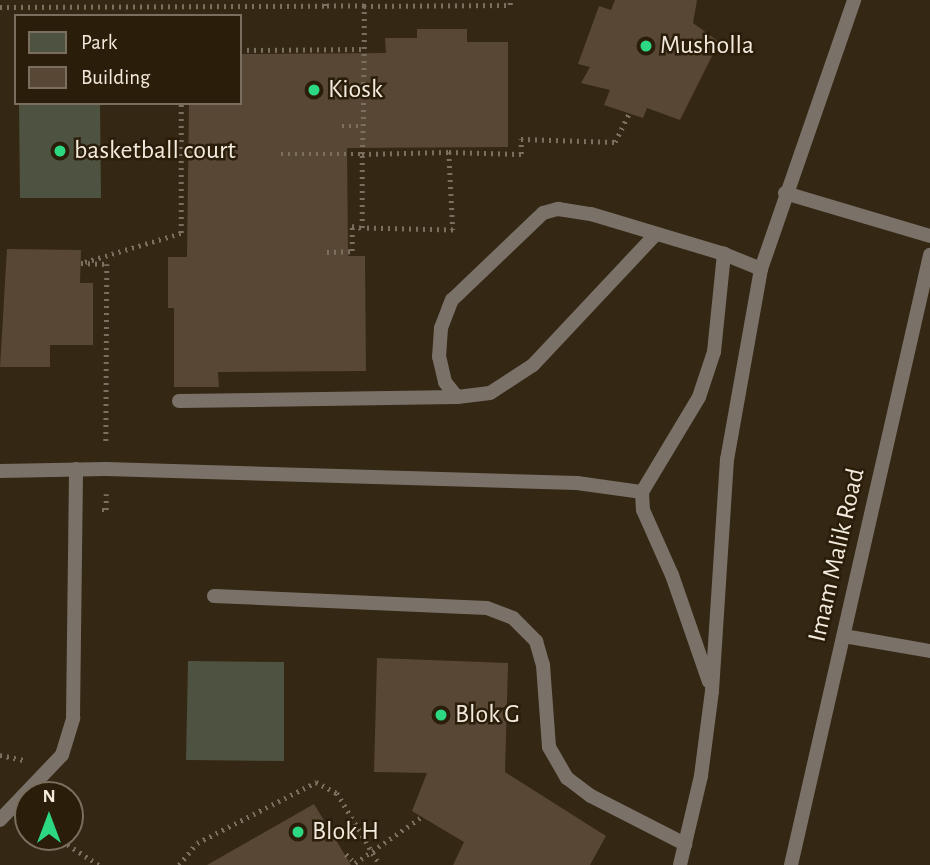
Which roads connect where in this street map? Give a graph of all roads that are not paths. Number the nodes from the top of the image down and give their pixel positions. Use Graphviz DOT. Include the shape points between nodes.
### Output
graph roads {
  1 [pos="854,0"];
  2 [pos="785,193"];
  3 [pos="656,234"];
  4 [pos="930,236"];
  5 [pos="724,254"];
  6 [pos="930,255"];
  7 [pos="761,269"];
  8 [pos="457,397"];
  9 [pos="179,401"];
  10 [pos="76,468"];
  11 [pos="0,471"];
  12 [pos="642,492"];
  13 [pos="214,596"];
  14 [pos="844,636"];
  15 [pos="930,651"];
  16 [pos="712,691"];
  17 [pos="0,820"];
  18 [pos="685,844"];
  19 [pos="680,865"];
  20 [pos="791,865"];
  1 -- 2 [label="lane"];
  2 -- 4 [label="lane"];
  2 -- 7 [label="lane"];
  3 -- 5 [label="lane"];
  3 -- 8 [label="lane" via="533,365 490,393"];
  3 -- 8 [label="lane" via="591,214 558,209 543,213 452,300 441,328 439,357 445,382"];
  5 -- 7 [label="lane"];
  5 -- 12 [label="lane" via="714,352 699,397"];
  6 -- 14 [label="lane, Imam Malik Road"];
  7 -- 16 [label="lane" via="727,459"];
  8 -- 9 [label="lane"];
  10 -- 11 [label="lane"];
  10 -- 12 [label="lane" via="577,483"];
  10 -- 17 [label="lane" via="73,718 62,755"];
  12 -- 16 [label="lane" via="643,510 672,575"];
  13 -- 18 [label="lane" via="487,608 513,618 536,641 543,665 549,747 567,778 592,796"];
  14 -- 15 [label="lane"];
  14 -- 20 [label="lane, Imam Malik Road"];
  16 -- 18 [label="lane" via="701,776"];
  18 -- 19 [label="lane"];
}
